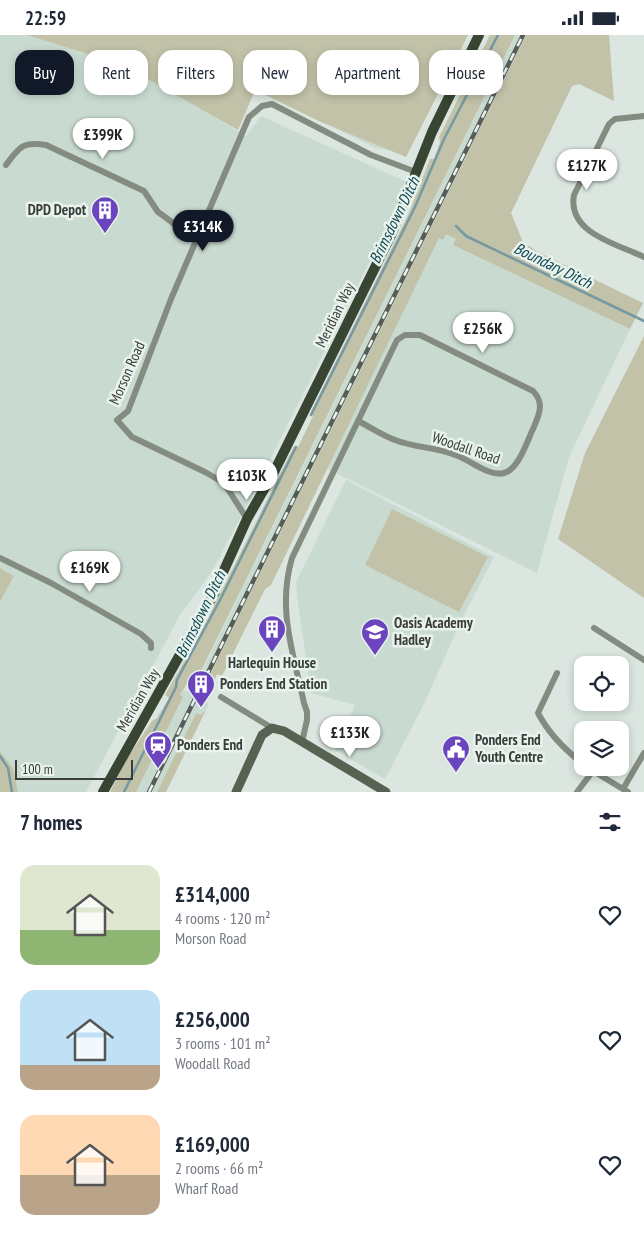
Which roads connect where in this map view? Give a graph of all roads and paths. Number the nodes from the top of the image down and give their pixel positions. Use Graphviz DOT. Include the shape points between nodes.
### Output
graph roads {
  1 [pos="479,35"];
  2 [pos="644,115"];
  3 [pos="6,165"];
  4 [pos="416,172"];
  5 [pos="199,235"];
  6 [pos="644,257"];
  7 [pos="358,421"];
  8 [pos="275,470"];
  9 [pos="247,519"];
  10 [pos="0,558"];
  11 [pos="212,597"];
  12 [pos="594,628"];
  13 [pos="151,648"];
  14 [pos="644,660"];
  15 [pos="556,673"];
  16 [pos="220,697"];
  17 [pos="272,728"];
  18 [pos="302,742"];
  19 [pos="644,753"];
  20 [pos="574,757"];
  21 [pos="587,776"];
  22 [pos="602,776"];
  23 [pos="625,790"];
  24 [pos="103,792"];
  25 [pos="236,792"];
  26 [pos="386,792"];
  27 [pos="577,792"];
  1 -- 4 [label="main road, Meridian Way"];
  2 -- 6 [label="street" via="615,119 609,124 572,204 574,215 587,230"];
  3 -- 5 [label="street" via="17,150 31,143 46,145 144,191 158,212 177,226"];
  4 -- 5 [label="street, Morson Road" via="371,155 283,108 272,104 262,106 249,117"];
  4 -- 8 [label="main road, Meridian Way" via="392,233"];
  5 -- 9 [label="street, Morson Road" via="128,411 117,420 132,437 224,483"];
  7 -- 7 [label="street, Woodall Road" via="396,440 435,448 492,473 504,473 514,467 538,419 541,406 538,395 533,391 411,333 397,340"];
  7 -- 18 [label="street, Woodall Road" via="292,557 286,577 285,608 307,712"];
  8 -- 9 [label="main road, Meridian Way"];
  8 -- 11 [label="main road, Meridian Way" via="241,546"];
  9 -- 11 [label="main road, Meridian Way"];
  10 -- 13 [label="street" via="141,634 151,643"];
  11 -- 24 [label="main road, Meridian Way"];
  12 -- 14 [label="street"];
  15 -- 20 [label="street" via="538,713 546,729"];
  16 -- 17 [label="street"];
  17 -- 18 [label="street"];
  17 -- 25 [label="street" via="262,735"];
  18 -- 26 [label="street"];
  19 -- 23 [label="street"];
  21 -- 27 [label="street"];
  22 -- 23 [label="street"];
}
